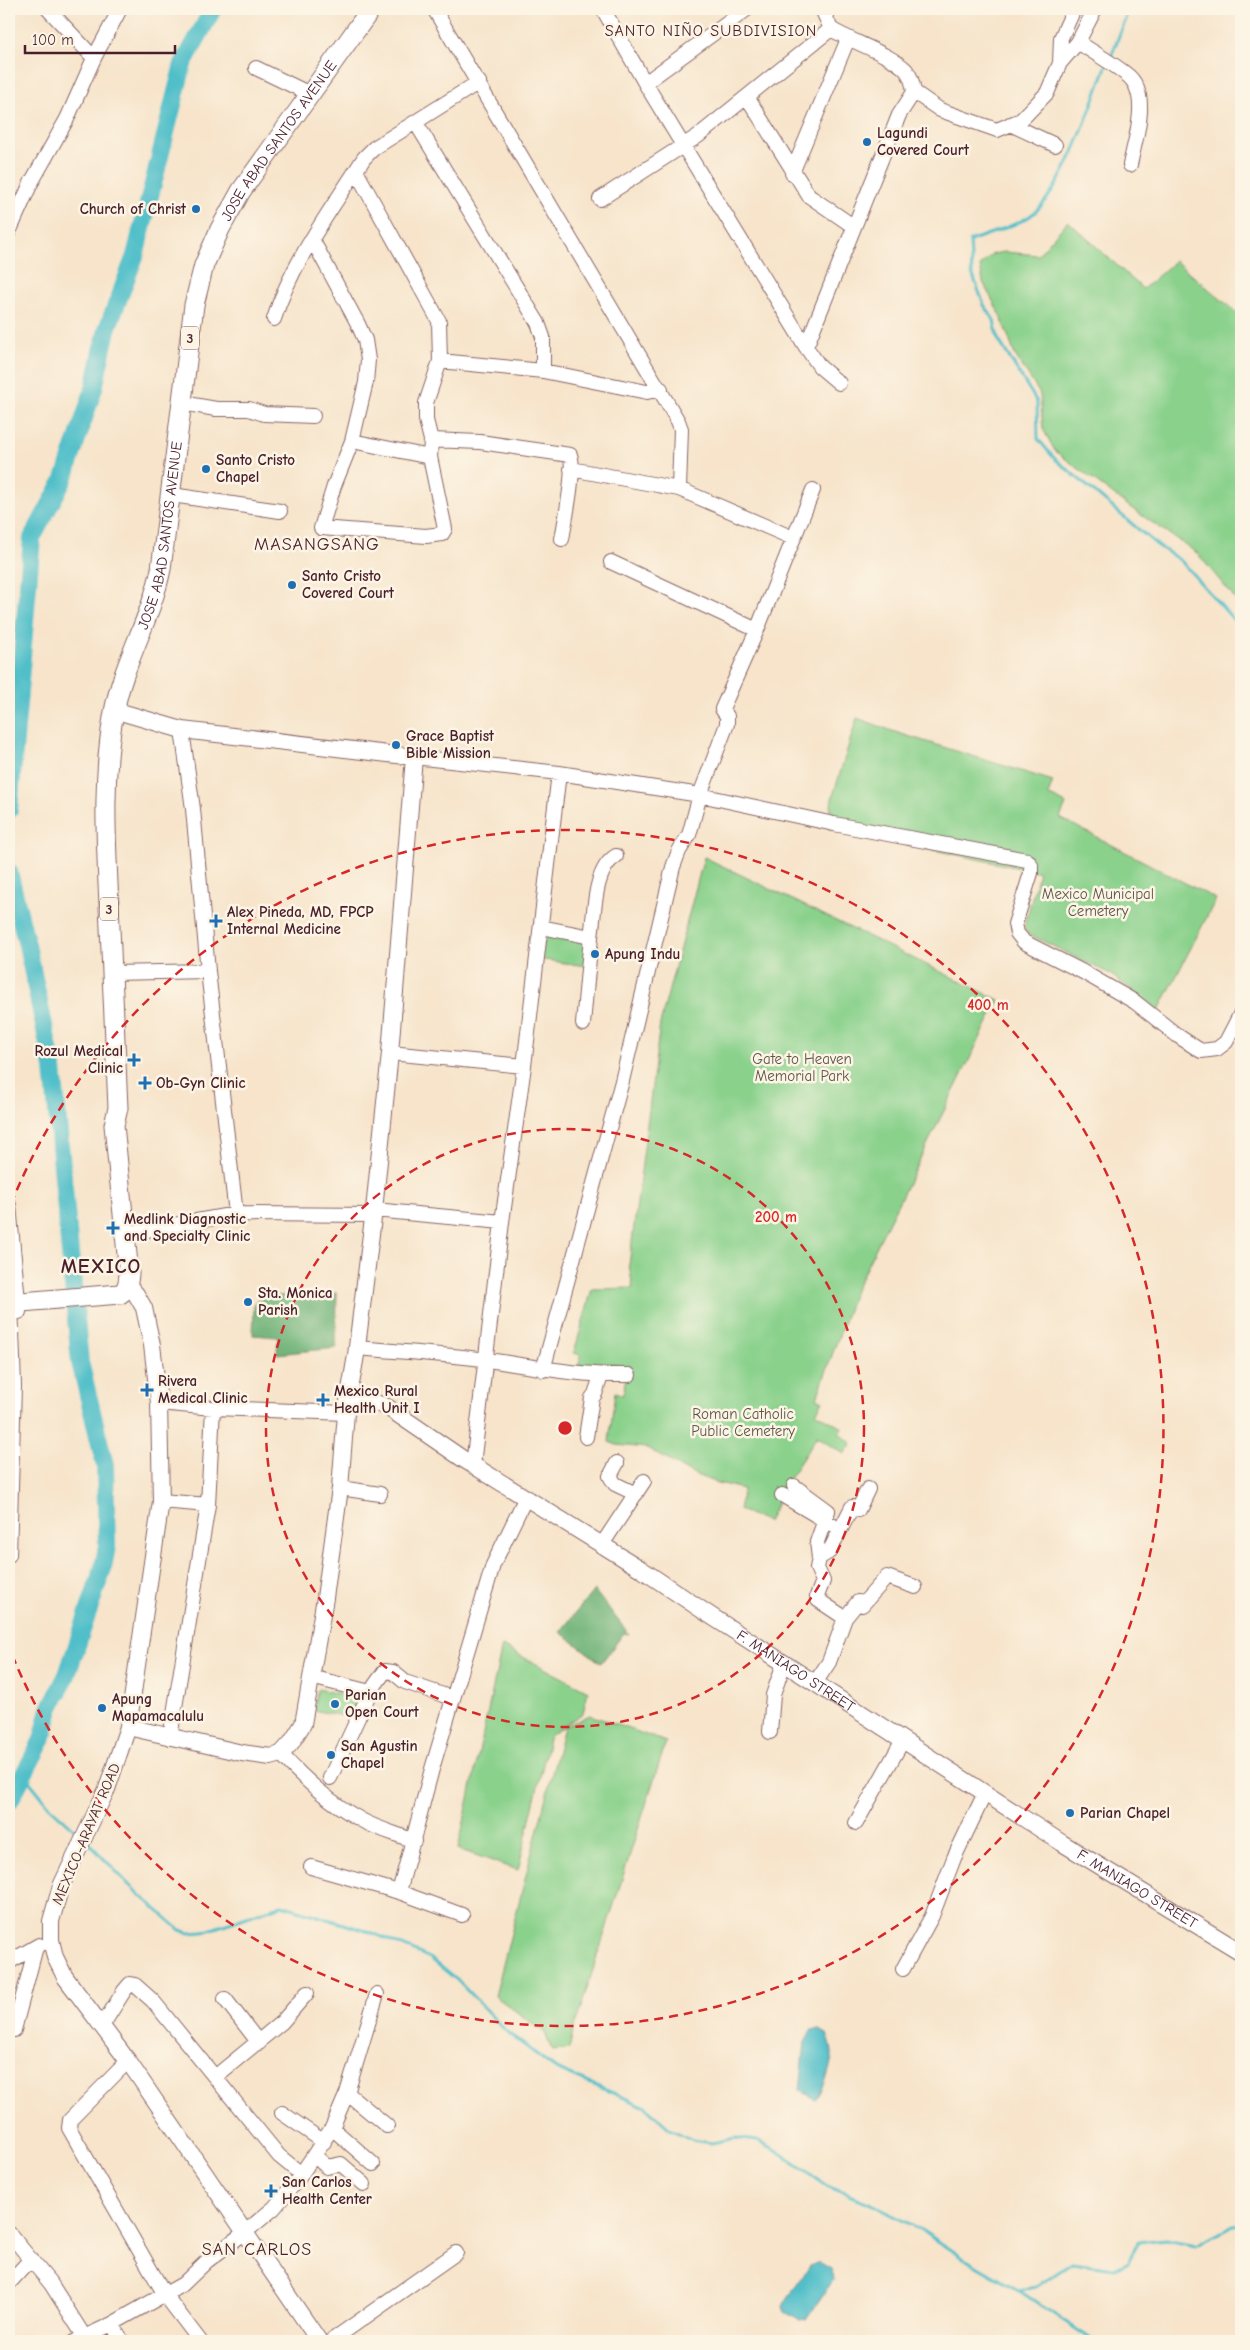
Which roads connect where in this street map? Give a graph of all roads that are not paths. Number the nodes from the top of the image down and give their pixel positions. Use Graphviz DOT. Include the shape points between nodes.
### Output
graph roads {
  1 [pos="48,9"];
  2 [pos="120,9"];
  3 [pos="371,9"];
  4 [pos="434,9"];
  5 [pos="747,9"];
  6 [pos="822,9"];
  7 [pos="1074,9"];
  8 [pos="1096,9"];
  9 [pos="609,11"];
  10 [pos="831,29"];
  11 [pos="848,39"];
  12 [pos="1078,42"];
  13 [pos="94,58"];
  14 [pos="1060,63"];
  15 [pos="256,68"];
  16 [pos="479,82"];
  17 [pos="645,83"];
  18 [pos="914,92"];
  19 [pos="310,94"];
  20 [pos="747,98"];
  21 [pos="416,123"];
  22 [pos="1010,124"];
  23 [pos="684,145"];
  24 [pos="1055,145"];
  25 [pos="1130,165"];
  26 [pos="356,171"];
  27 [pos="792,173"];
  28 [pos="600,200"];
  29 [pos="853,226"];
  30 [pos="9,232"];
  31 [pos="313,240"];
  32 [pos="274,319"];
  33 [pos="806,348"];
  34 [pos="440,361"];
  35 [pos="543,371"];
  36 [pos="839,383"];
  37 [pos="661,389"];
  38 [pos="182,403"];
  39 [pos="314,416"];
  40 [pos="431,440"];
  41 [pos="352,441"];
  42 [pos="430,457"];
  43 [pos="571,469"];
  44 [pos="679,490"];
  45 [pos="813,490"];
  46 [pos="172,494"];
  47 [pos="280,511"];
  48 [pos="793,538"];
  49 [pos="562,539"];
  50 [pos="611,562"];
  51 [pos="757,630"];
  52 [pos="114,710"];
  53 [pos="182,730"];
  54 [pos="414,757"];
  55 [pos="559,773"];
  56 [pos="700,795"];
  57 [pos="616,856"];
  58 [pos="541,927"];
  59 [pos="590,937"];
  60 [pos="208,970"];
  61 [pos="112,973"];
  62 [pos="1241,1013"];
  63 [pos="583,1024"];
  64 [pos="390,1053"];
  65 [pos="524,1066"];
  66 [pos="118,1108"];
  67 [pos="9,1205"];
  68 [pos="373,1213"];
  69 [pos="236,1214"];
  70 [pos="502,1222"];
  71 [pos="135,1232"];
  72 [pos="132,1289"];
  73 [pos="13,1308"];
  74 [pos="357,1348"];
  75 [pos="487,1360"];
  76 [pos="543,1370"];
  77 [pos="629,1375"];
  78 [pos="601,1376"];
  79 [pos="350,1394"];
  80 [pos="159,1403"];
  81 [pos="213,1408"];
  82 [pos="346,1413"];
  83 [pos="586,1437"];
  84 [pos="617,1463"];
  85 [pos="472,1464"];
  86 [pos="644,1481"];
  87 [pos="794,1486"];
  88 [pos="340,1488"];
  89 [pos="868,1489"];
  90 [pos="380,1494"];
  91 [pos="636,1494"];
  92 [pos="782,1494"];
  93 [pos="525,1499"];
  94 [pos="161,1500"];
  95 [pos="208,1505"];
  96 [pos="824,1520"];
  97 [pos="840,1530"];
  98 [pos="601,1546"];
  99 [pos="9,1555"];
  100 [pos="819,1558"];
  101 [pos="915,1587"];
  102 [pos="845,1618"];
  103 [pos="784,1663"];
  104 [pos="311,1677"];
  105 [pos="815,1683"];
  106 [pos="370,1692"];
  107 [pos="452,1698"];
  108 [pos="128,1727"];
  109 [pos="770,1732"];
  110 [pos="170,1738"];
  111 [pos="902,1740"];
  112 [pos="281,1754"];
  113 [pos="330,1778"];
  114 [pos="985,1792"];
  115 [pos="856,1823"];
  116 [pos="414,1841"];
  117 [pos="311,1867"];
  118 [pos="399,1892"];
  119 [pos="462,1915"];
  120 [pos="51,1940"];
  121 [pos="1239,1946"];
  122 [pos="36,1947"];
  123 [pos="13,1960"];
  124 [pos="903,1969"];
  125 [pos="307,1993"];
  126 [pos="377,1994"];
  127 [pos="225,1999"];
  128 [pos="102,2026"];
  129 [pos="14,2030"];
  130 [pos="259,2043"];
  131 [pos="128,2061"];
  132 [pos="215,2076"];
  133 [pos="347,2093"];
  134 [pos="282,2113"];
  135 [pos="387,2126"];
  136 [pos="332,2128"];
  137 [pos="324,2142"];
  138 [pos="314,2155"];
  139 [pos="373,2164"];
  140 [pos="301,2174"];
  141 [pos="364,2184"];
  142 [pos="9,2233"];
  143 [pos="244,2233"];
  144 [pos="456,2253"];
  145 [pos="31,2259"];
  146 [pos="9,2283"];
  147 [pos="165,2295"];
  148 [pos="112,2324"];
  149 [pos="80,2339"];
  150 [pos="122,2341"];
  151 [pos="200,2341"];
  152 [pos="318,2341"];
  153 [pos="331,2341"];
  1 -- 13 [label="street"];
  2 -- 13 [label="street"];
  3 -- 19 [label="highway, JOSE ABAD SANTOS AVENUE / 3"];
  4 -- 16 [label="street"];
  5 -- 17 [label="street"];
  6 -- 10 [label="street"];
  7 -- 14 [label="street" via="1061,38"];
  8 -- 12 [label="street"];
  9 -- 17 [label="street"];
  10 -- 11 [label="street"];
  10 -- 20 [label="street"];
  11 -- 18 [label="street" via="906,71"];
  11 -- 27 [label="street"];
  12 -- 14 [label="street"];
  12 -- 25 [label="street" via="1128,74 1140,95"];
  13 -- 30 [label="street" via="67,119 31,183"];
  14 -- 22 [label="street" via="1047,93 1021,120"];
  15 -- 19 [label="street"];
  16 -- 21 [label="street"];
  16 -- 37 [label="street"];
  17 -- 23 [label="street"];
  18 -- 22 [label="street" via="940,110 996,130"];
  18 -- 29 [label="street" via="899,115"];
  19 -- 38 [label="highway, JOSE ABAD SANTOS AVENUE / 3" via="242,191 204,265 194,305"];
  20 -- 23 [label="street"];
  20 -- 27 [label="street"];
  21 -- 26 [label="street" via="374,148"];
  21 -- 35 [label="street" via="538,323 543,337"];
  22 -- 24 [label="street"];
  23 -- 28 [label="street"];
  23 -- 33 [label="street"];
  26 -- 31 [label="street"];
  26 -- 34 [label="street" via="439,321"];
  27 -- 29 [label="street" via="809,196"];
  29 -- 33 [label="street"];
  31 -- 32 [label="street" via="278,305"];
  31 -- 41 [label="street" via="365,340 368,360 366,382"];
  33 -- 36 [label="street" via="820,367"];
  34 -- 35 [label="street"];
  34 -- 40 [label="street" via="426,403"];
  35 -- 37 [label="street" via="647,392"];
  37 -- 44 [label="street" via="680,429"];
  38 -- 39 [label="street" via="216,409 249,409 264,414"];
  38 -- 46 [label="highway, JOSE ABAD SANTOS AVENUE / 3"];
  40 -- 42 [label="street"];
  40 -- 43 [label="street" via="552,451 570,455"];
  41 -- 42 [label="street"];
  41 -- 42 [label="street" via="334,486 323,529 426,536 442,534 445,529"];
  43 -- 44 [label="street"];
  43 -- 49 [label="street"];
  44 -- 48 [label="street"];
  45 -- 48 [label="street"];
  46 -- 47 [label="street"];
  46 -- 52 [label="highway, JOSE ABAD SANTOS AVENUE / 3" via="157,591"];
  48 -- 51 [label="street"];
  50 -- 51 [label="street"];
  51 -- 56 [label="street" via="722,709 727,716 727,724"];
  52 -- 53 [label="main road"];
  52 -- 61 [label="highway, JOSE ABAD SANTOS AVENUE / 3" via="106,793"];
  53 -- 54 [label="main road"];
  53 -- 60 [label="street" via="193,808"];
  54 -- 55 [label="street"];
  54 -- 64 [label="main road"];
  55 -- 56 [label="street"];
  55 -- 58 [label="street"];
  56 -- 62 [label="street" via="1027,860 1031,865 1030,874 1015,924 1024,942 1135,1002 1201,1051 1216,1049 1226,1042"];
  56 -- 76 [label="street" via="689,835 673,867 622,1081"];
  57 -- 59 [label="street" via="608,862 596,893"];
  58 -- 59 [label="street"];
  58 -- 65 [label="street"];
  59 -- 63 [label="street"];
  60 -- 61 [label="street"];
  60 -- 69 [label="street"];
  61 -- 66 [label="highway, JOSE ABAD SANTOS AVENUE / 3"];
  64 -- 65 [label="street"];
  64 -- 68 [label="main road"];
  65 -- 70 [label="street"];
  66 -- 71 [label="highway, JOSE ABAD SANTOS AVENUE / 3" via="124,1124"];
  66 -- 72 [label="highway, JOSE ABAD SANTOS AVENUE / 3" via="114,1125"];
  67 -- 73 [label="street"];
  68 -- 69 [label="street"];
  68 -- 70 [label="street"];
  68 -- 74 [label="main road"];
  69 -- 71 [label="street"];
  70 -- 75 [label="street"];
  71 -- 72 [label="highway, JOSE ABAD SANTOS AVENUE / 3" via="140,1286"];
  72 -- 73 [label="highway" via="131,1300 122,1304 102,1301"];
  72 -- 80 [label="main road, MEXICO-ARAYAT ROAD" via="144,1308"];
  73 -- 99 [label="street"];
  74 -- 75 [label="street"];
  74 -- 79 [label="main road"];
  75 -- 76 [label="street"];
  75 -- 85 [label="street"];
  76 -- 78 [label="street"];
  77 -- 78 [label="street"];
  78 -- 83 [label="street" via="592,1398"];
  79 -- 82 [label="main road"];
  79 -- 85 [label="main road, F. MANIAGO STREET" via="387,1407"];
  80 -- 81 [label="street"];
  80 -- 94 [label="main road, MEXICO-ARAYAT ROAD"];
  81 -- 82 [label="street"];
  81 -- 95 [label="street"];
  82 -- 88 [label="main road"];
  84 -- 91 [label="street" via="610,1476 612,1480"];
  85 -- 93 [label="main road, F. MANIAGO STREET"];
  86 -- 91 [label="street"];
  87 -- 96 [label="street" via="828,1511"];
  88 -- 90 [label="street"];
  88 -- 104 [label="main road"];
  89 -- 97 [label="street" via="858,1510 852,1507"];
  91 -- 98 [label="street"];
  92 -- 96 [label="street"];
  93 -- 98 [label="main road, F. MANIAGO STREET"];
  93 -- 107 [label="street" via="493,1565"];
  94 -- 95 [label="street"];
  94 -- 108 [label="main road, MEXICO-ARAYAT ROAD"];
  95 -- 110 [label="street"];
  96 -- 97 [label="street"];
  96 -- 100 [label="street" via="817,1542"];
  97 -- 100 [label="street" via="829,1552"];
  98 -- 103 [label="main road, F. MANIAGO STREET"];
  100 -- 102 [label="street" via="817,1568 823,1581 818,1600"];
  101 -- 102 [label="street" via="887,1577"];
  102 -- 105 [label="street" via="833,1653"];
  103 -- 105 [label="main road, F. MANIAGO STREET"];
  103 -- 109 [label="street" via="773,1695"];
  104 -- 106 [label="street"];
  104 -- 112 [label="main road" via="303,1724"];
  105 -- 111 [label="main road, F. MANIAGO STREET"];
  106 -- 107 [label="street" via="385,1671 390,1670 405,1682"];
  106 -- 113 [label="street"];
  107 -- 116 [label="street"];
  108 -- 110 [label="main road"];
  108 -- 120 [label="main road, MEXICO-ARAYAT ROAD" via="114,1772 60,1886"];
  110 -- 112 [label="main road" via="259,1756"];
  111 -- 114 [label="main road, F. MANIAGO STREET"];
  111 -- 115 [label="street"];
  112 -- 116 [label="street" via="315,1790 334,1804 364,1822"];
  114 -- 121 [label="main road, F. MANIAGO STREET" via="1099,1866"];
  114 -- 124 [label="street" via="954,1858 932,1916"];
  116 -- 118 [label="street"];
  117 -- 118 [label="street"];
  118 -- 119 [label="street"];
  120 -- 122 [label="street"];
  120 -- 128 [label="main road, MEXICO-ARAYAT ROAD" via="55,1957 66,1977"];
  122 -- 123 [label="street"];
  122 -- 129 [label="street"];
  125 -- 130 [label="street" via="289,2016"];
  126 -- 133 [label="street"];
  127 -- 130 [label="street"];
  128 -- 131 [label="main road, MEXICO-ARAYAT ROAD"];
  128 -- 132 [label="street" via="124,1991 130,1984 135,1985 153,2000"];
  130 -- 132 [label="street"];
  131 -- 143 [label="main road, MEXICO-ARAYAT ROAD"];
  131 -- 147 [label="street" via="68,2123"];
  132 -- 140 [label="street" via="279,2156"];
  133 -- 135 [label="street"];
  133 -- 136 [label="street"];
  134 -- 137 [label="street"];
  136 -- 137 [label="street"];
  136 -- 139 [label="street"];
  137 -- 138 [label="street"];
  138 -- 140 [label="street"];
  138 -- 141 [label="street" via="327,2168 341,2164"];
  140 -- 143 [label="street" via="274,2208"];
  142 -- 145 [label="street"];
  143 -- 147 [label="street"];
  143 -- 152 [label="main road, MEXICO-ARAYAT ROAD"];
  144 -- 153 [label="street"];
  145 -- 146 [label="street"];
  145 -- 149 [label="street" via="51,2284"];
  147 -- 148 [label="street"];
  147 -- 151 [label="street"];
  148 -- 149 [label="street"];
  148 -- 150 [label="street"];
}
